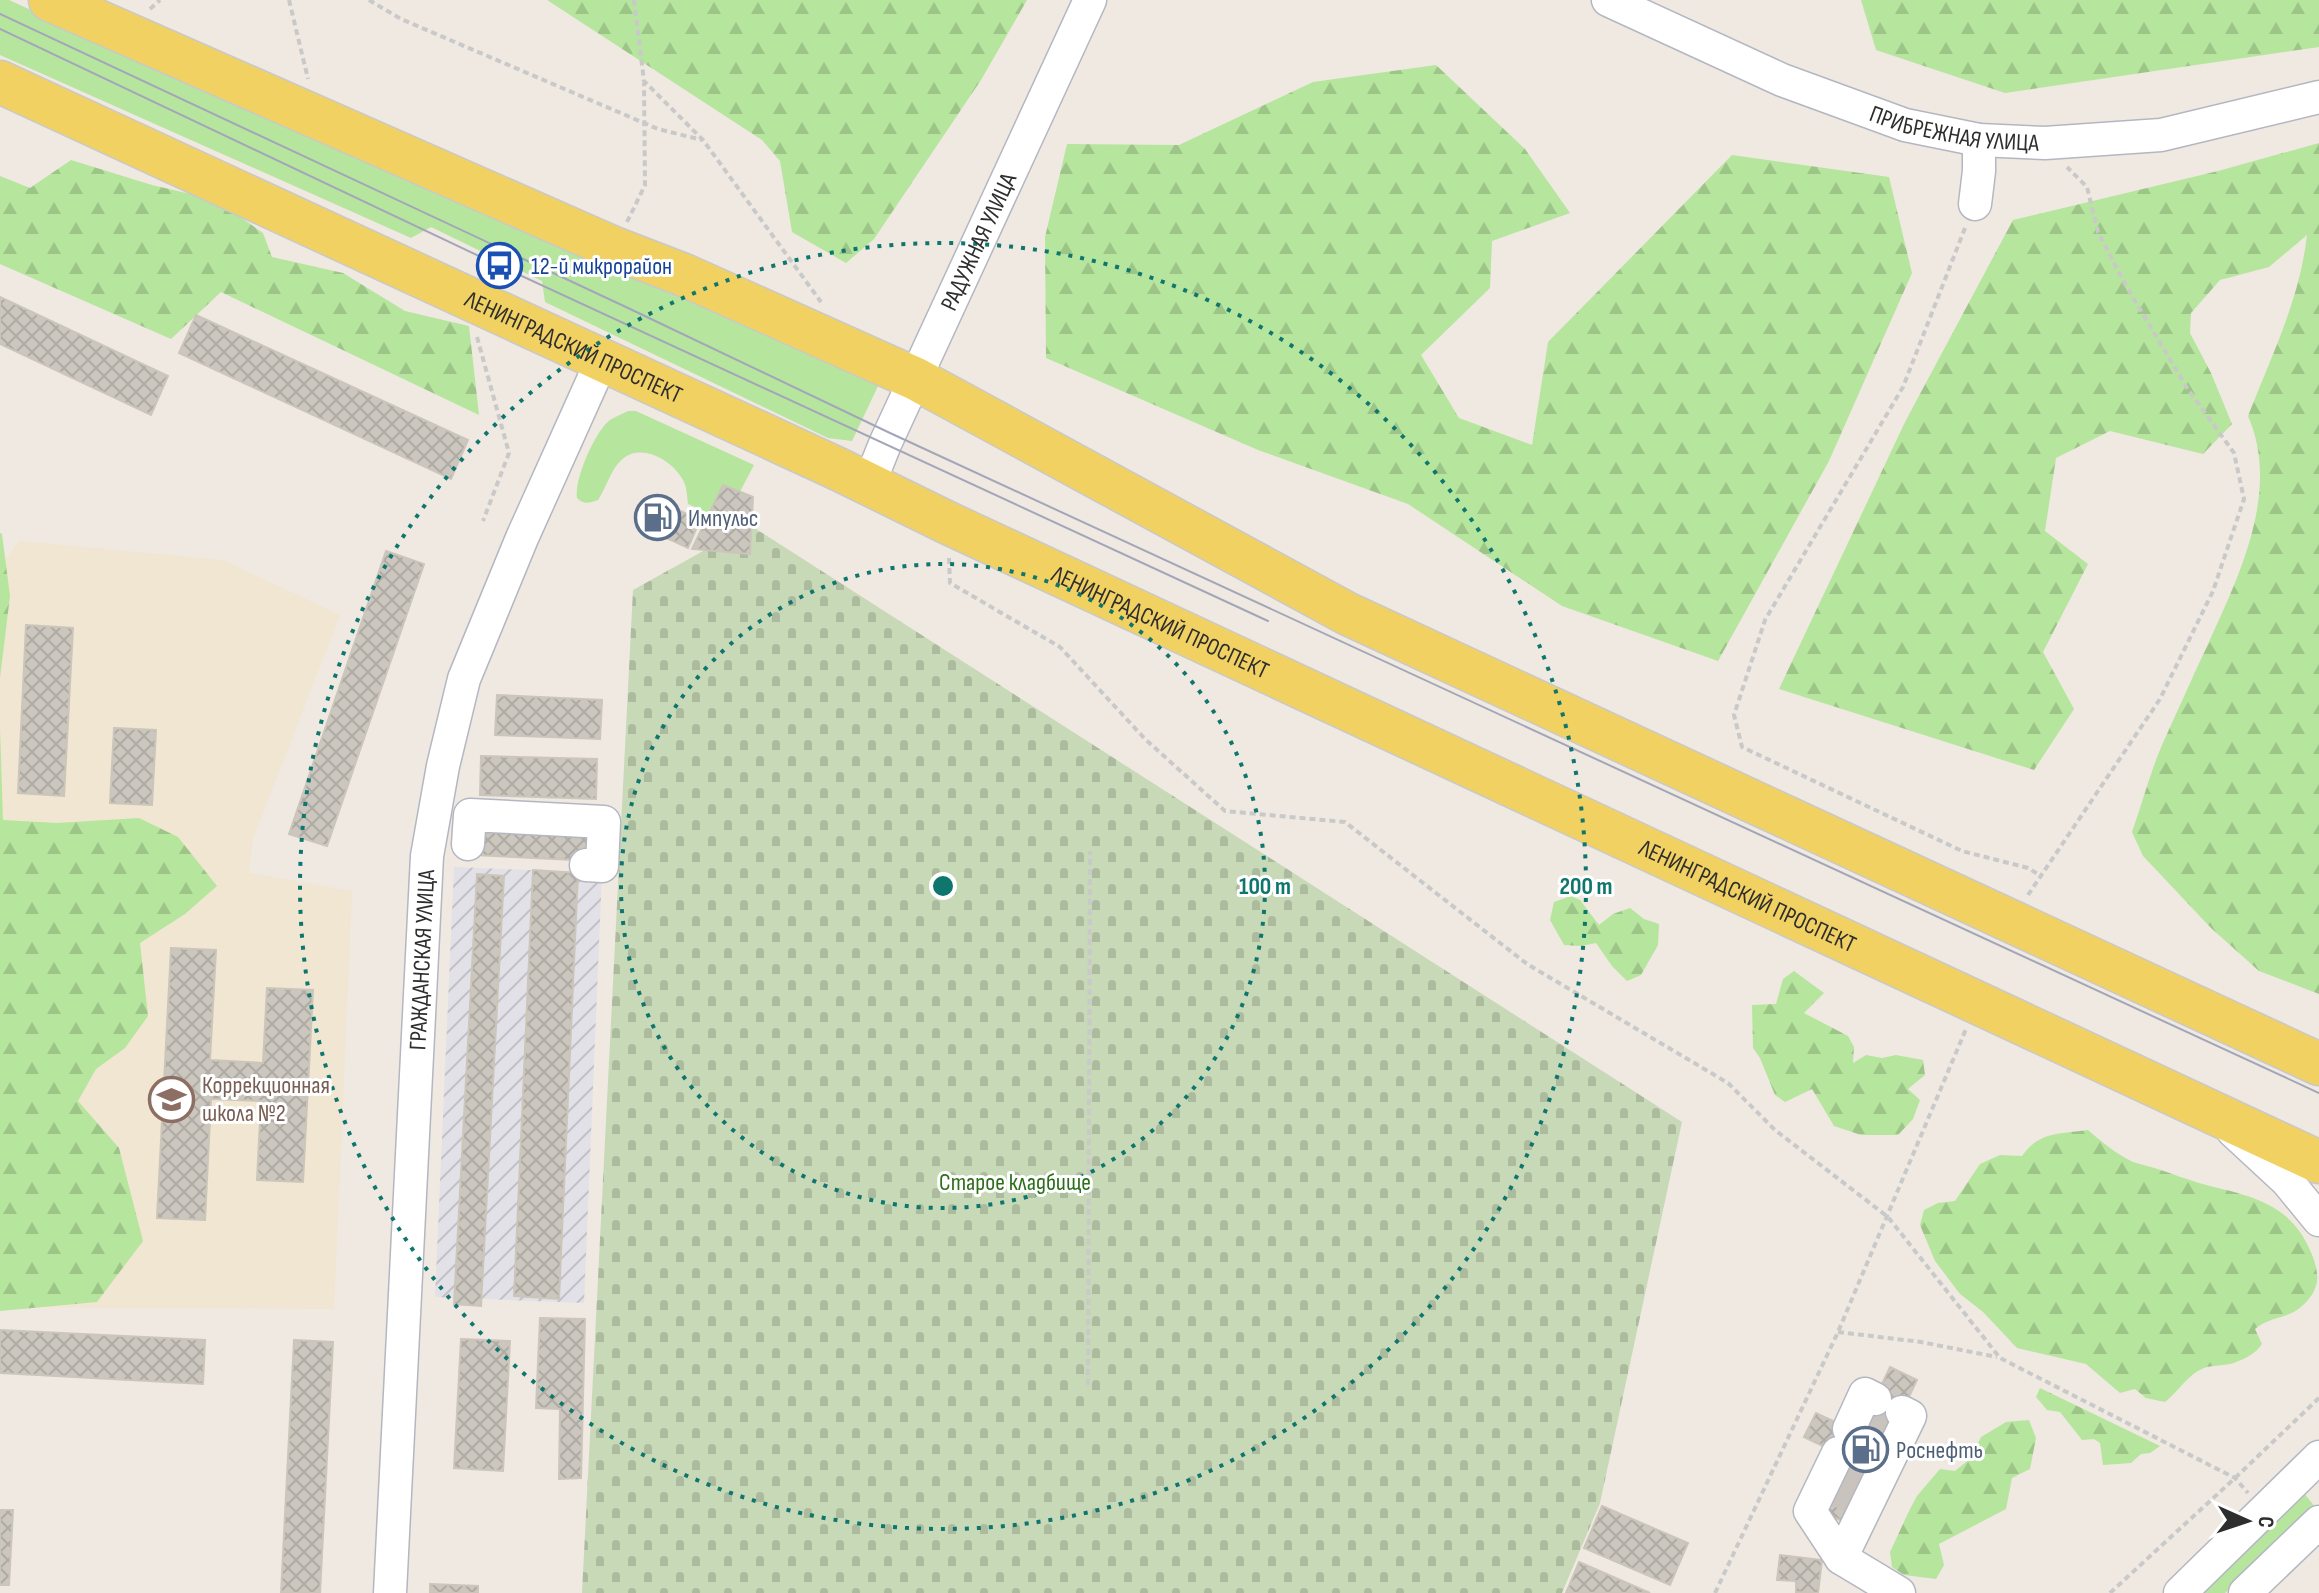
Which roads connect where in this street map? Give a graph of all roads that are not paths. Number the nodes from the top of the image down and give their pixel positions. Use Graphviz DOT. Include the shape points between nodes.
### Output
graph roads {
  1 [pos="50,0"];
  2 [pos="1090,0"];
  3 [pos="1608,0"];
  4 [pos="0,82"];
  5 [pos="2319,97"];
  6 [pos="1979,140"];
  7 [pos="1975,204"];
  8 [pos="602,360"];
  9 [pos="916,379"];
  10 [pos="869,484"];
  11 [pos="468,844"];
  12 [pos="586,865"];
  13 [pos="2319,1064"];
  14 [pos="2216,1115"];
  15 [pos="2319,1162"];
  16 [pos="2319,1220"];
  17 [pos="2314,1472"];
  18 [pos="2319,1522"];
  19 [pos="1834,1566"];
  20 [pos="1886,1585"];
  21 [pos="390,1593"];
  22 [pos="2180,1593"];
  23 [pos="2245,1593"];
  1 -- 9 [label="main road"];
  2 -- 9 [label="street, РАДУЖНАЯ УЛИЦА"];
  3 -- 6 [label="street, ПРИБРЕЖНАЯ УЛИЦА" via="1782,80 1905,125"];
  4 -- 8 [label="main road, ЛЕНИНГРАДСКИЙ ПРОСПЕКТ"];
  5 -- 6 [label="street, ПРИБРЕЖНАЯ УЛИЦА" via="2161,135 2045,143"];
  6 -- 7 [label="street"];
  8 -- 10 [label="main road, ЛЕНИНГРАДСКИЙ ПРОСПЕКТ"];
  8 -- 21 [label="street, ГРАЖДАНСКАЯ УЛИЦА" via="464,679 427,856"];
  9 -- 10 [label="street, РАДУЖНАЯ УЛИЦА"];
  9 -- 13 [label="main road" via="1348,614"];
  10 -- 14 [label="main road, ЛЕНИНГРАДСКИЙ ПРОСПЕКТ"];
  11 -- 12 [label="street" via="470,815 604,822 602,866"];
  14 -- 15 [label="main road, ЛЕНИНГРАДСКИЙ ПРОСПЕКТ"];
  14 -- 16 [label="street" via="2287,1181"];
  17 -- 22 [label="street" via="2264,1510"];
  18 -- 23 [label="street"];
  19 -- 19 [label="street" via="1861,1454 1810,1511"];
  19 -- 20 [label="street"];
}
